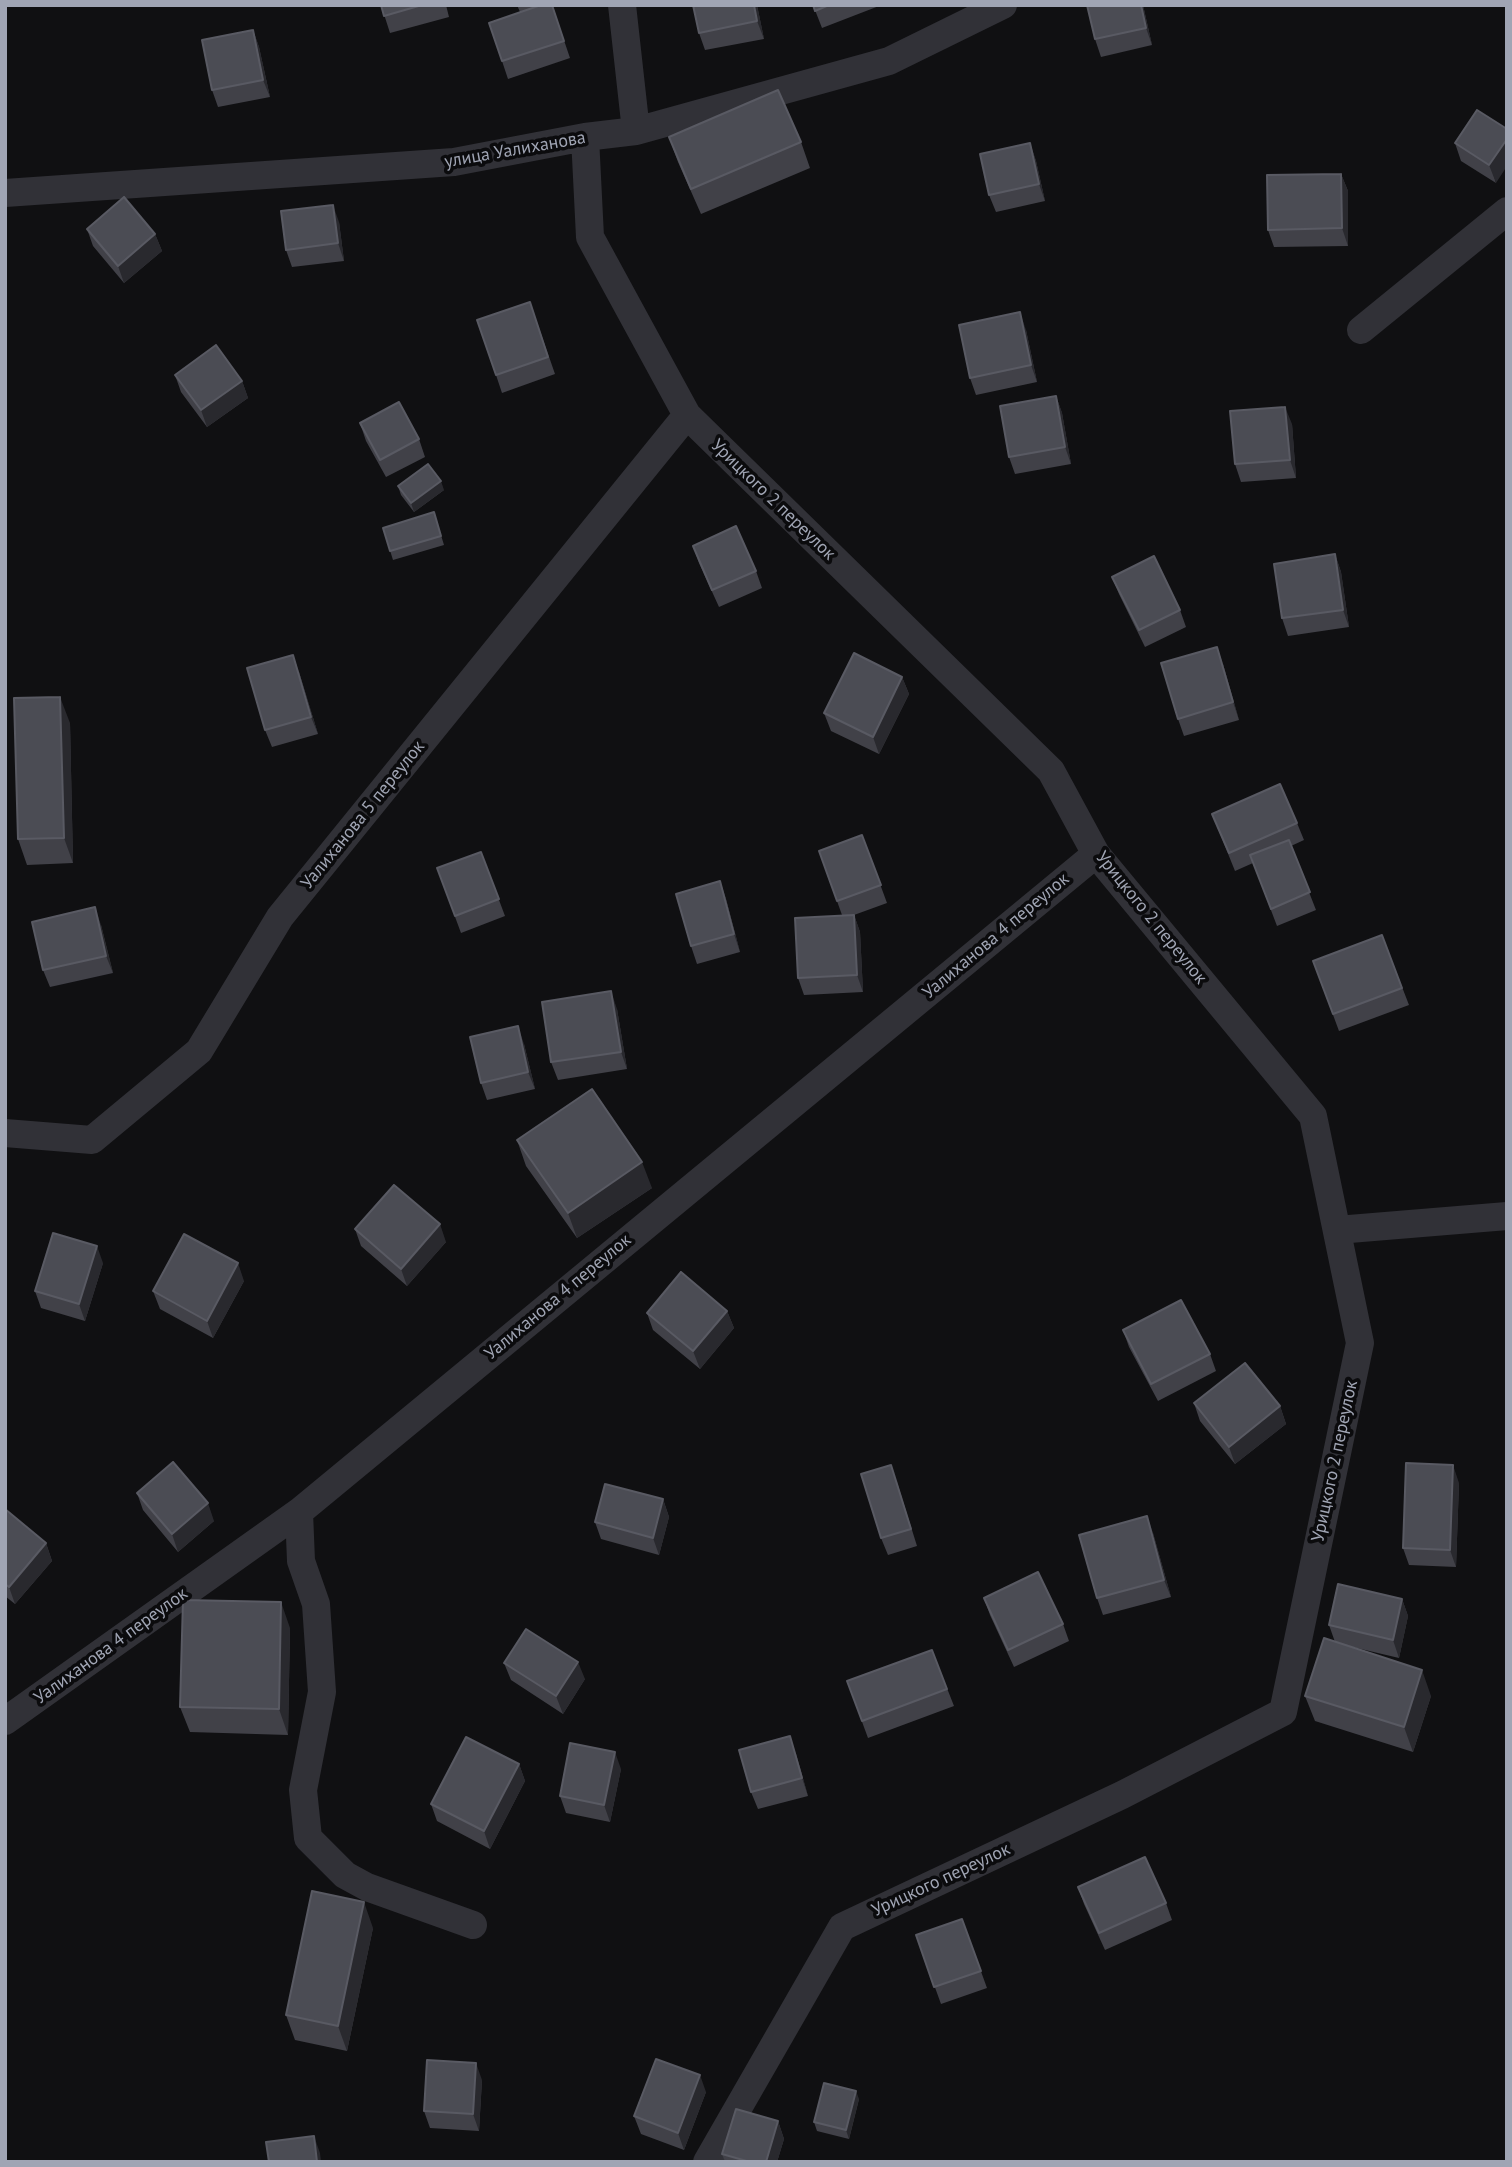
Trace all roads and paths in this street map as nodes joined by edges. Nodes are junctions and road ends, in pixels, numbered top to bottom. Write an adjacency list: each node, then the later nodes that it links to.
1 (622, 5): 3 (street)
2 (1003, 5): 3 (street, улица Уалиханова)
3 (636, 131): 4 (street, улица Уалиханова)
4 (585, 137): 5 (street, улица Уалиханова); 8 (street, Урицкого 2 переулок)
5 (5, 193)
6 (1507, 211): 7 (street)
7 (1361, 330)
8 (687, 415): 9 (street, Урицкого 2 переулок); 10 (street, Уалиханова 5 переулок)
9 (1096, 854): 12 (street, Урицкого 2 переулок); 13 (street, Уалиханова 4 переулок)
10 (5, 1133)
11 (1507, 1216): 12 (street)
12 (1337, 1230): 14 (street, Урицкого 2 переулок)
13 (299, 1512): 15 (street, Уалиханова 4 переулок); 16 (street)
14 (1283, 1712): 17 (street, Урицкого переулок)
15 (5, 1721)
16 (472, 1925)
17 (707, 2162)

